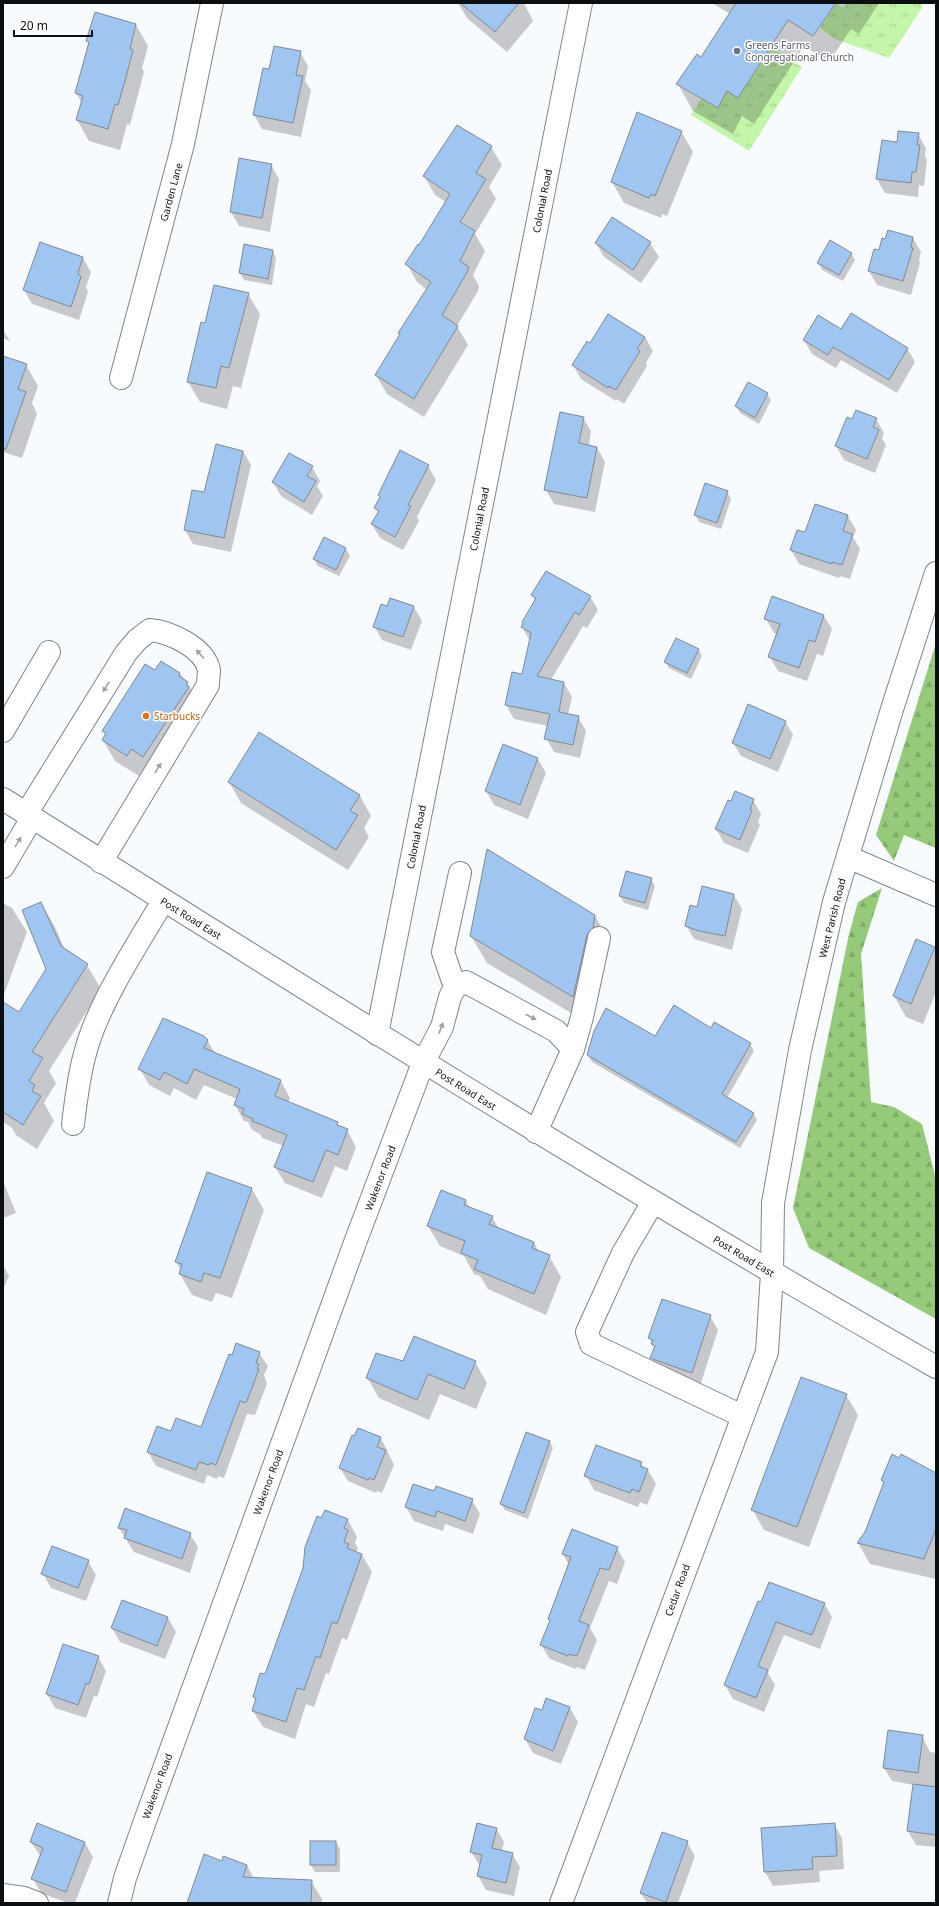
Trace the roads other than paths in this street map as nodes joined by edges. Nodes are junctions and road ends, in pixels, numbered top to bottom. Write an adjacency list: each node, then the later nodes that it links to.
1 (212, 3): 3 (street, Garden Lane)
2 (581, 3): 17 (street, Colonial Road)
3 (121, 378)
4 (936, 573): 9 (street, West Parish Road)
5 (49, 652): 6 (street)
6 (3, 731)
7 (3, 799): 8 (street, Post Road East)
8 (29, 816): 10 (street, Post Road East); 10 (street, one-way to 8); 11 (street, one-way to 8)
9 (848, 857): 13 (street); 23 (street, West Parish Road)
10 (102, 862): 14 (street, Post Road East)
11 (3, 867)
12 (460, 873): 16 (street)
13 (936, 895)
14 (164, 901): 17 (street, Post Road East); 20 (street)
15 (599, 938): 18 (street)
16 (455, 987): 18 (street, one-way to 18); 19 (street, Wakenor Road, one-way to 16)
17 (377, 1034): 19 (street, Post Road East)
18 (573, 1049): 21 (street)
19 (423, 1063): 21 (street, Post Road East); 28 (street, Wakenor Road)
20 (73, 1124)
21 (536, 1132): 22 (street, Post Road East)
22 (653, 1202): 23 (street, Post Road East); 25 (street)
23 (772, 1273): 24 (street, Post Road East); 25 (street, Cedar Road)
24 (936, 1368)
25 (742, 1416): 29 (street, Cedar Road)
26 (3, 1895): 27 (street)
27 (37, 1903)
28 (120, 1903)
29 (561, 1903)

